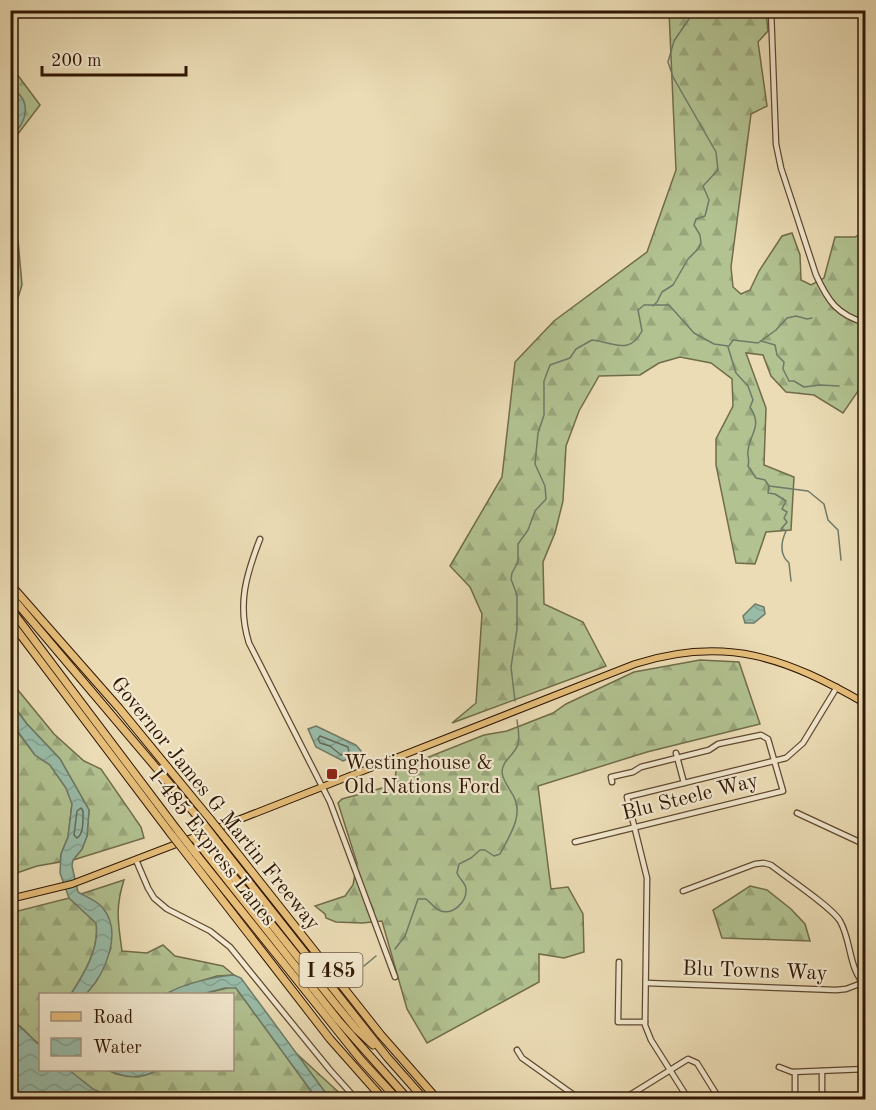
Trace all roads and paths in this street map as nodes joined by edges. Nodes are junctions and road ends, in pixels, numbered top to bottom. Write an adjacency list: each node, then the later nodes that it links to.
1 (771, 10): 2 (street)
2 (866, 323)
3 (260, 539): 16 (street)
4 (10, 584): 8 (highway, Governor James G Martin Freeway / I 485)
5 (10, 595): 11 (highway, I-485 Express Lanes / I 485)
6 (10, 608): 19 (highway, I-485 Express Lanes / I 485)
7 (10, 621): 19 (highway, I 485)
8 (84, 668): 11 (highway); 47 (highway, Governor James G Martin Freeway / I 485, bridge)
9 (837, 687): 10 (main road); 13 (street); 16 (main road)
10 (866, 704)
11 (133, 739): 34 (highway, I-485 Express Lanes / I 485, bridge)
12 (677, 755): 13 (street); 14 (street); 15 (street)
13 (774, 762): 15 (street); 18 (street, Blu Steele Way)
14 (612, 782)
15 (684, 783): 18 (street)
16 (322, 787): 20 (main road); 28 (street)
17 (797, 813): 22 (street)
18 (635, 827): 21 (street, Blu Steele Way); 29 (street)
19 (175, 833): 23 (highway, I 485, bridge)
20 (197, 836): 24 (main road); 34 (highway); 45 (highway)
21 (575, 842)
22 (866, 846)
23 (193, 855): 32 (highway, I 485); 35 (highway, I-485 Express Lanes / I 485)
24 (136, 860): 26 (main road); 42 (street)
25 (684, 891): 30 (street)
26 (10, 899)
27 (620, 962): 31 (street)
28 (395, 977)
29 (646, 983): 30 (street, Blu Towns Way); 31 (street)
30 (864, 985)
31 (645, 1022): 37 (street)
32 (330, 1039): 35 (highway); 43 (highway, I 485)
33 (517, 1050): 48 (street)
34 (387, 1057): 46 (highway, I-485 Express Lanes / I 485)
35 (361, 1060): 44 (highway, I-485 Express Lanes / I 485)
36 (779, 1067): 40 (street)
37 (670, 1069): 41 (street); 49 (street); 50 (street)
38 (866, 1070): 39 (street)
39 (822, 1071): 40 (street); 52 (street)
40 (795, 1072): 51 (street)
41 (626, 1098)
42 (357, 1100)
43 (384, 1100)
44 (398, 1100)
45 (410, 1100)
46 (425, 1100)
47 (438, 1100)
48 (581, 1100)
49 (689, 1100)
50 (720, 1100)
51 (795, 1100)
52 (822, 1100)

